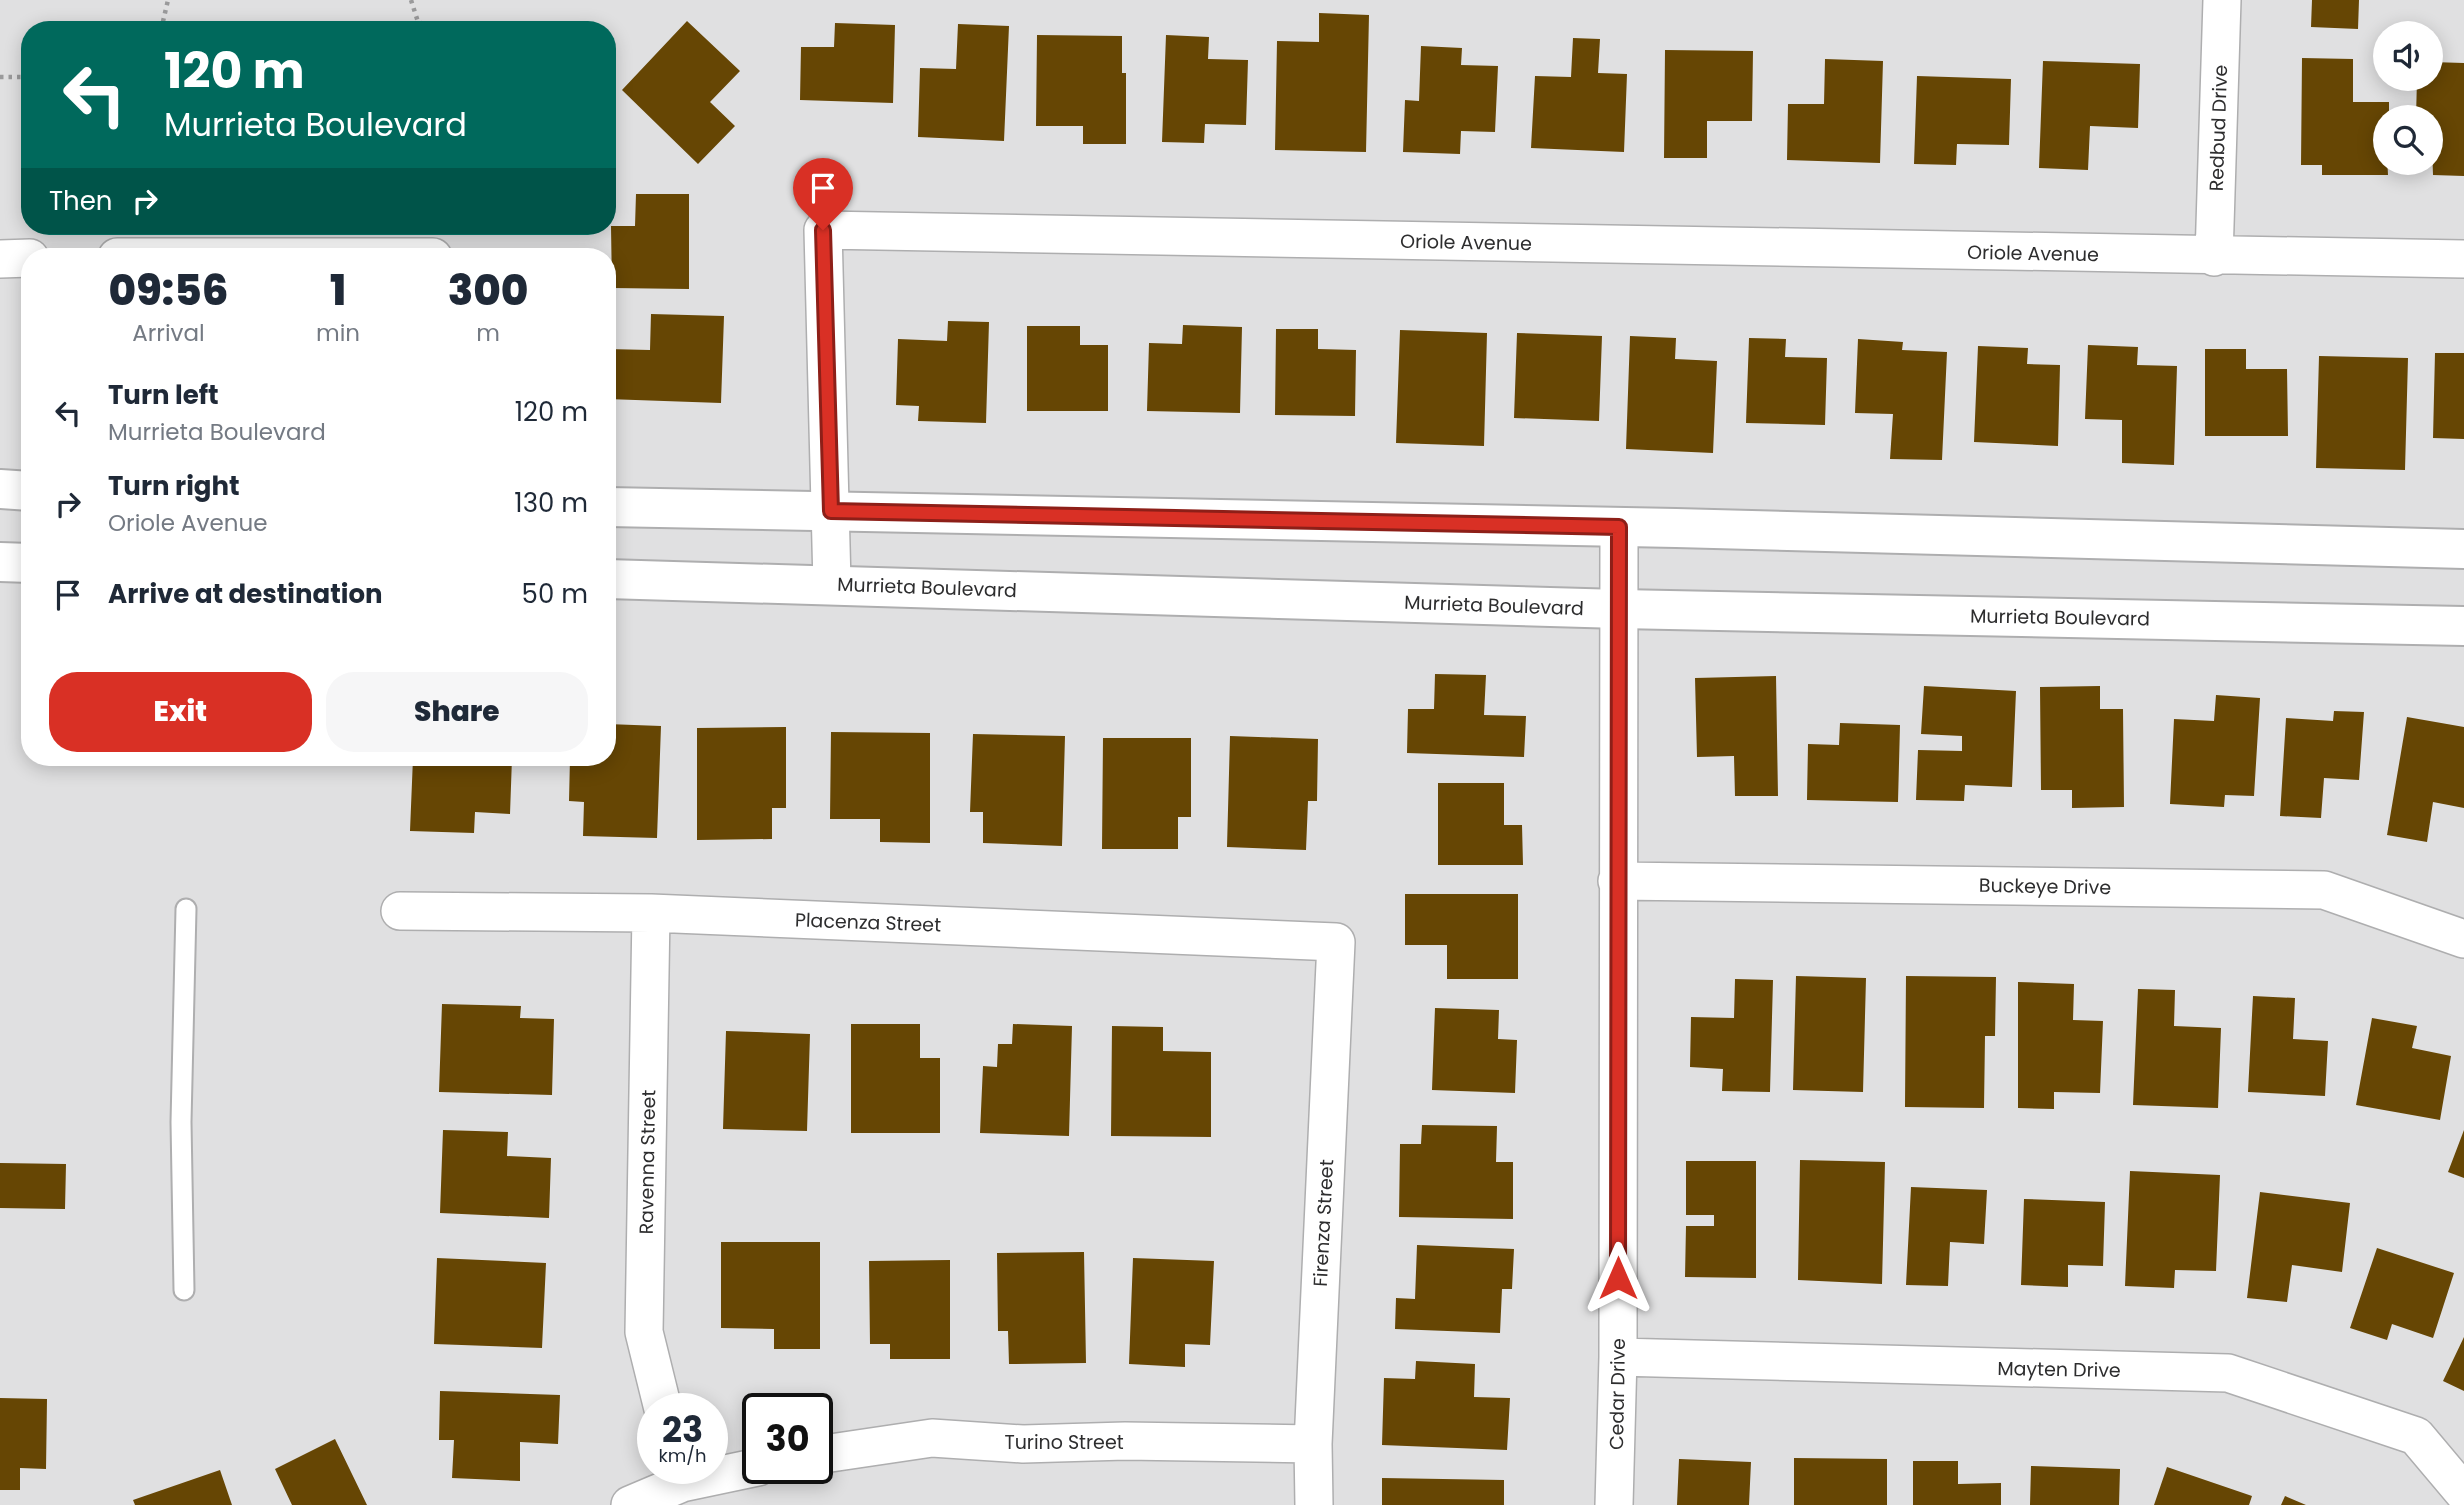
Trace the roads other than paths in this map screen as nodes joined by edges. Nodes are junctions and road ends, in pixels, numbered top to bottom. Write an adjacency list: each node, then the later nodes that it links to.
1 (2222, 0): 2 (street, Redbud Drive)
2 (2214, 257): 5 (street, Oriole Avenue); 9 (street, Oriole Avenue)
3 (21, 258): 4 (street)
4 (0, 259)
5 (2464, 259)
6 (0, 489): 7 (main road)
7 (21, 490)
8 (616, 507): 9 (main road)
9 (831, 511): 10 (main road); 15 (street, Oriole Avenue)
10 (1619, 527): 11 (main road); 16 (street, Cedar Drive)
11 (2464, 550)
12 (0, 562): 13 (main road)
13 (21, 563)
14 (616, 579): 15 (main road, Murrieta Boulevard)
15 (832, 584): 16 (main road, Murrieta Boulevard)
16 (1620, 609): 17 (main road, Murrieta Boulevard); 18 (street, Cedar Drive)
17 (2464, 626)
18 (1617, 881): 22 (street, Buckeye Drive); 25 (street, Cedar Drive)
19 (186, 909): 24 (lane)
20 (400, 911): 21 (street, Placenza Street)
21 (651, 913): 23 (street, Placenza Street); 26 (street, Ravenna Street)
22 (2464, 939)
23 (1336, 942): 27 (street, Firenza Street)
24 (184, 1290)
25 (1618, 1357): 30 (street, Mayten Drive); 33 (street, Cedar Drive)
26 (659, 1393)
27 (1313, 1444): 28 (street, Turino Street); 32 (street, Firenza Street)
28 (833, 1453)
29 (666, 1484): 31 (street)
30 (2464, 1493)
31 (630, 1505)
32 (1314, 1505)
33 (1614, 1505)

